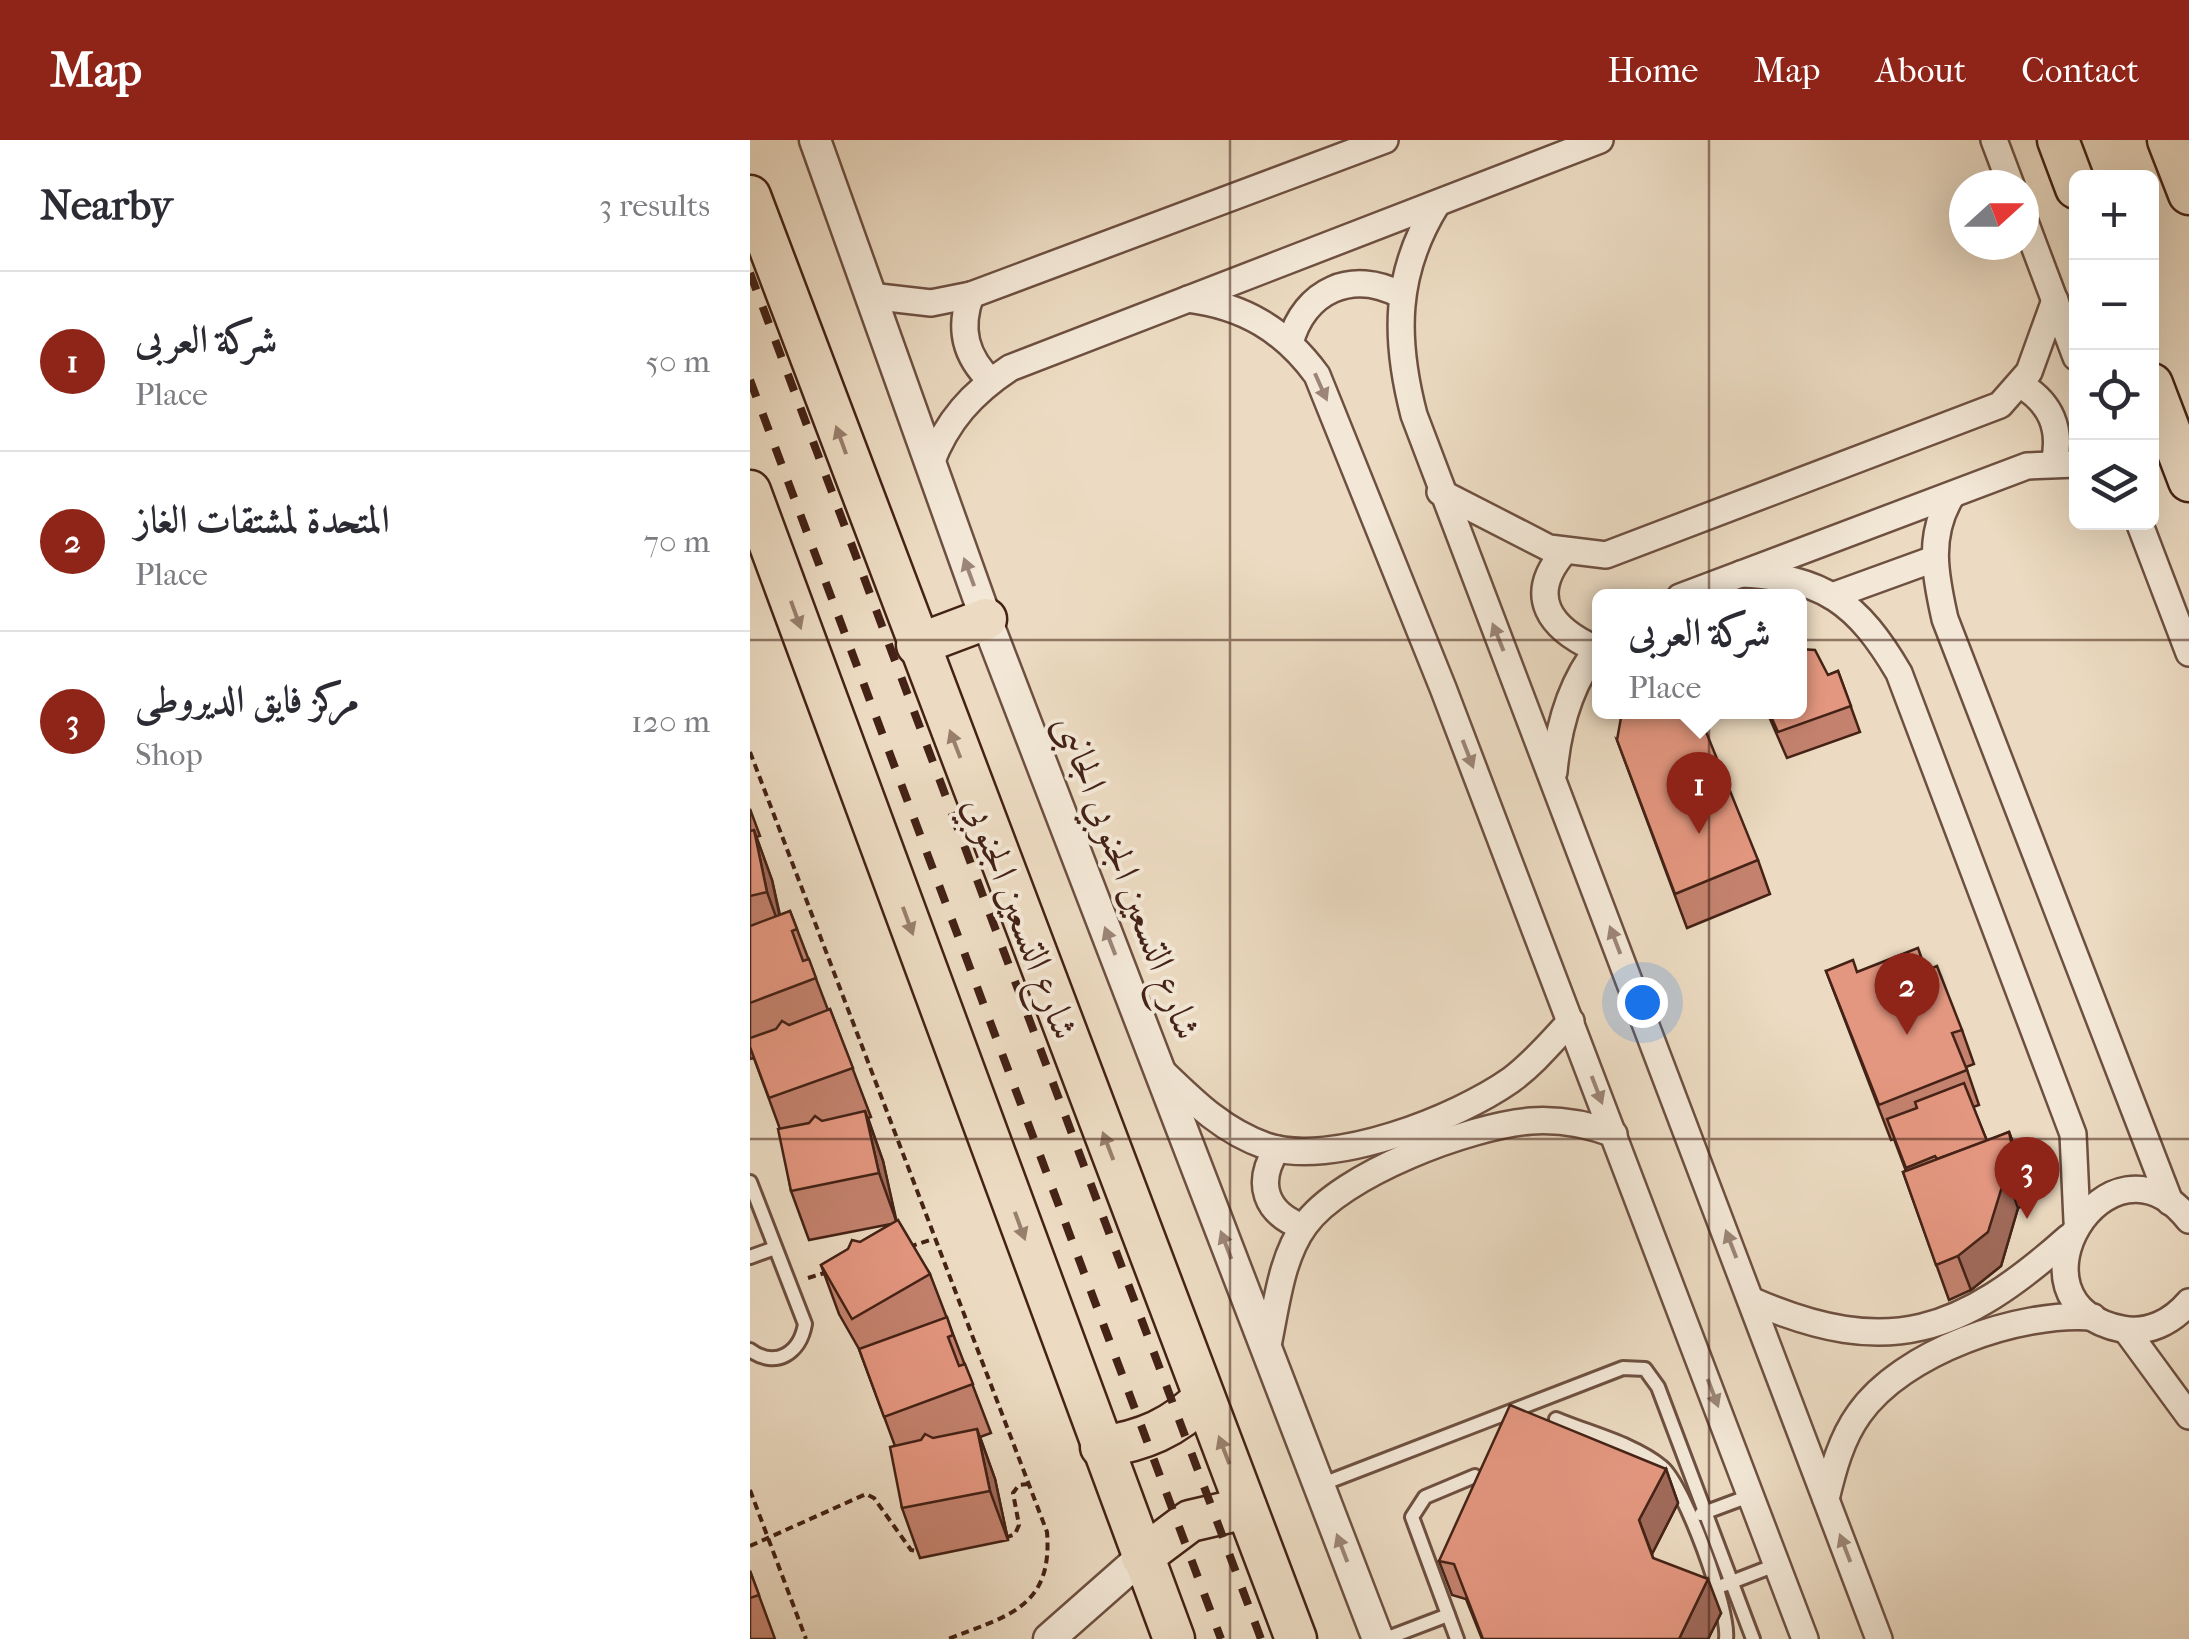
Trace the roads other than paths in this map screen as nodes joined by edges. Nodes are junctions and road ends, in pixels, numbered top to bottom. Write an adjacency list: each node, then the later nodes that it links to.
1 (814, 140): 14 (street, شارع التسعين الجنوبي الجانبى)
2 (1386, 140): 15 (street)
3 (1600, 140): 11 (street)
4 (1994, 140): 7 (street)
5 (2058, 140): 8 (main road)
6 (2168, 140): 9 (main road)
7 (2005, 170)
8 (2069, 170)
9 (2189, 194)
10 (750, 196): 36 (main road, شارع التسعين الجنوبي, one-way to 10)
11 (1437, 204): 13 (street); 16 (street)
12 (2039, 258): 17 (street)
13 (1401, 295): 18 (street); 27 (street)
14 (870, 296): 15 (street); 23 (street, شارع التسعين الجنوبي الجانبى)
15 (970, 296): 20 (street)
16 (1188, 300): 18 (street); 20 (street)
17 (2055, 300): 19 (street); 21 (street)
18 (1290, 343): 41 (street, one-way to 41)
19 (2073, 350)
20 (991, 381): 23 (street)
21 (2021, 385): 24 (street); 30 (street)
22 (2159, 402): 25 (main road)
23 (930, 464): 35 (street, شارع التسعين الجنوبي الجانبى, one-way to 23)
24 (2065, 464): 28 (street)
25 (2189, 481)
26 (750, 491): 61 (main road, one-way to 61)
27 (1440, 492): 30 (street); 40 (street, one-way to 27)
28 (1952, 496): 31 (street); 32 (street)
29 (2142, 530): 38 (street)
30 (1564, 552): 37 (street)
31 (1934, 559): 34 (street); 46 (street)
32 (1741, 574): 33 (street); 34 (street)
33 (1699, 589)
34 (1832, 596): 49 (street)
35 (986, 619): 36 (main road); 42 (street, شارع التسعين الجنوبي الجانبى, one-way to 35)
36 (917, 644): 58 (main road, شارع التسعين الجنوبي, one-way to 36)
37 (1592, 646)
38 (2189, 653)
39 (1592, 658): 40 (street)
40 (1553, 777): 52 (street, one-way to 40)
41 (1571, 1021): 43 (street, one-way to 43); 44 (street)
42 (1158, 1067): 44 (street); 57 (street, شارع التسعين الجنوبي الجانبى, one-way to 42)
43 (1614, 1134): 48 (street); 64 (street, one-way to 64)
44 (1277, 1149): 48 (street)
45 (750, 1182): 50 (lane)
46 (2170, 1202): 47 (street); 49 (street)
47 (2189, 1220)
48 (1303, 1227): 57 (street)
49 (2073, 1229): 52 (street); 54 (street)
50 (776, 1248): 51 (lane); 56 (lane)
51 (750, 1258)
52 (1752, 1301): 65 (street)
53 (2189, 1302): 55 (street)
54 (2093, 1317): 55 (street); 65 (street)
55 (2126, 1330): 59 (street)
56 (750, 1350)
57 (1267, 1350): 63 (street, شارع التسعين الجنوبي الجانبى)
58 (1204, 1397): 61 (main road); 66 (main road, شارع التسعين الجنوبي, one-way to 58)
59 (2189, 1416)
60 (1556, 1419): 68 (lane)
61 (1101, 1447): 69 (main road)
62 (1475, 1476): 73 (lane)
63 (1318, 1486): 67 (lane); 77 (street, شارع التسعين الجنوبي الجانبى, one-way to 63)
64 (1752, 1495): 67 (lane); 70 (street)
65 (1826, 1500): 83 (street, one-way to 65)
66 (1246, 1508): 69 (main road); 76 (main road, شارع التسعين الجنوبي)
67 (1706, 1512): 68 (lane); 71 (lane)
68 (1689, 1519): 72 (lane)
69 (1142, 1558): 74 (street); 75 (main road)
70 (1778, 1564): 71 (lane); 82 (street)
71 (1732, 1582): 72 (lane); 81 (lane)
72 (1716, 1589): 80 (lane)
73 (1448, 1614): 78 (lane); 79 (lane)
74 (1049, 1639)
75 (1174, 1639)
76 (1296, 1639)
77 (1378, 1639)
78 (1385, 1639)
79 (1457, 1639)
80 (1726, 1639)
81 (1753, 1639)
82 (1805, 1639)
83 (1879, 1639)

